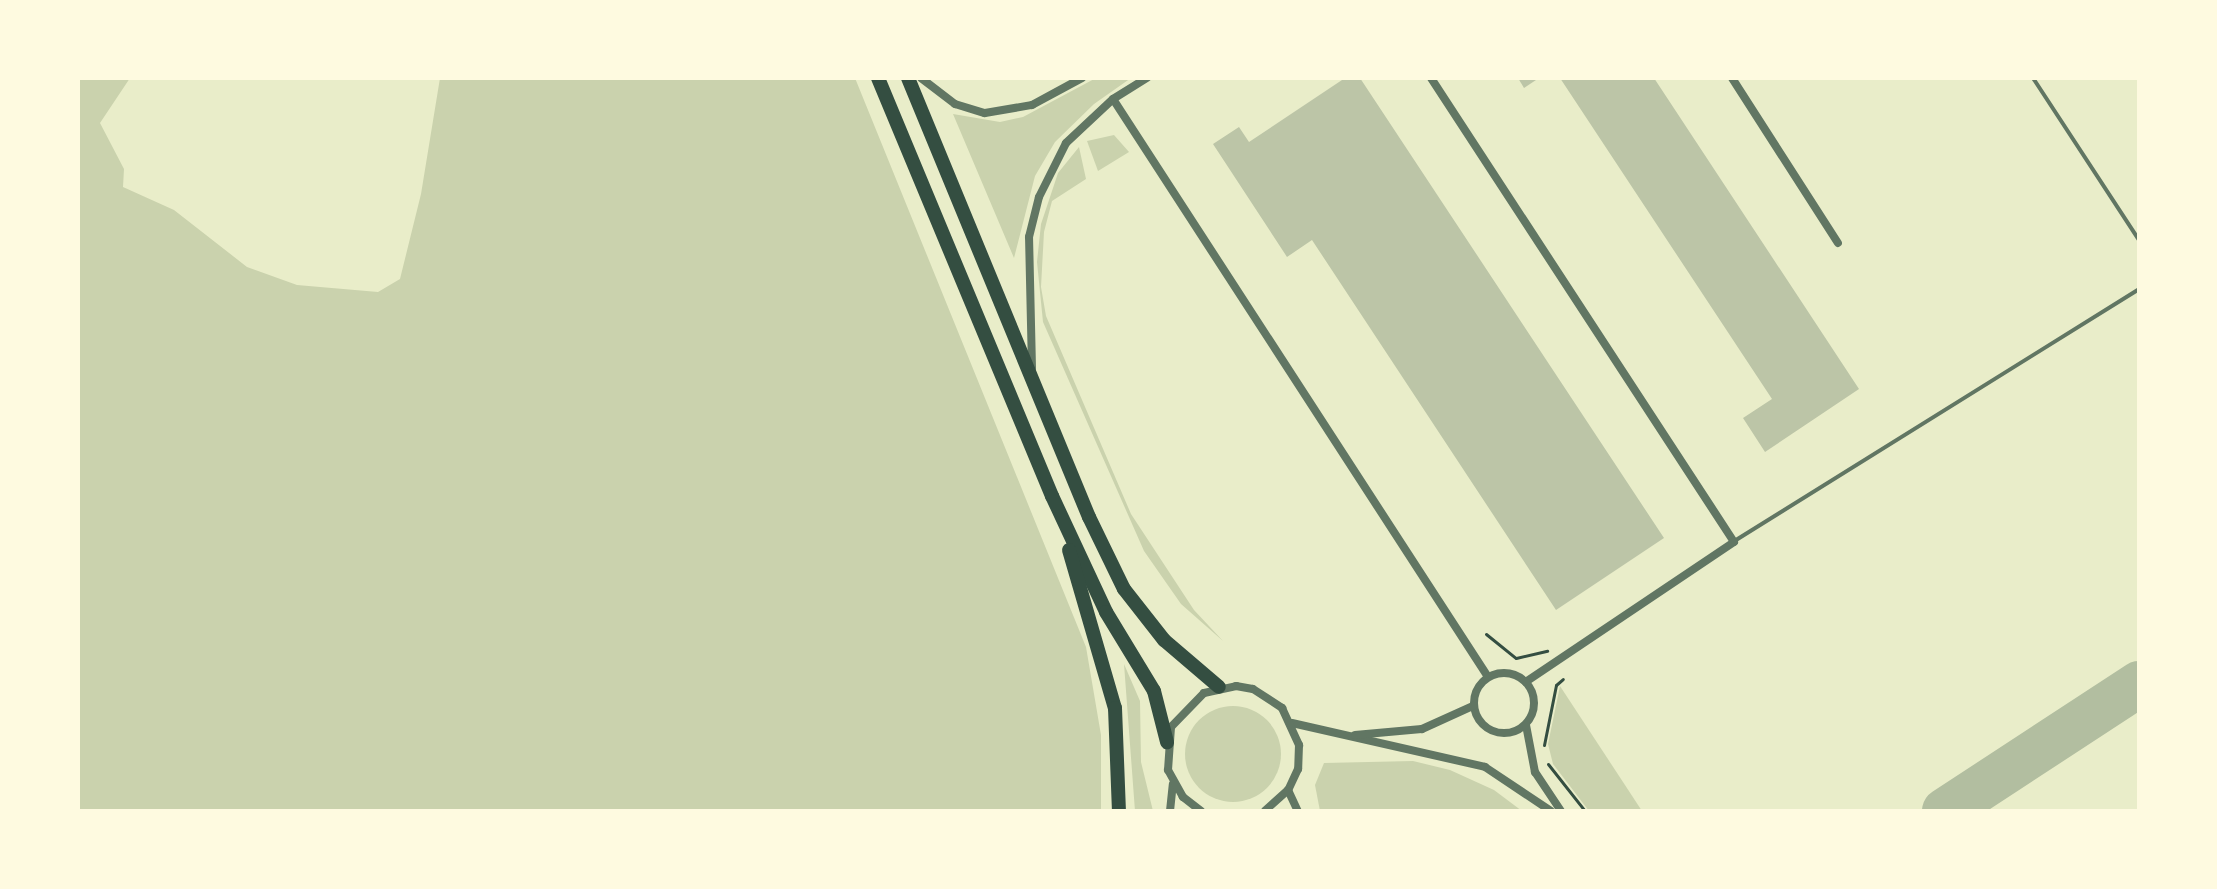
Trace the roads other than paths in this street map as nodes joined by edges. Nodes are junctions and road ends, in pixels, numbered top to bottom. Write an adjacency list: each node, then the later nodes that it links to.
1 (878, 78): 14 (highway)
2 (908, 78): 13 (highway)
3 (921, 78): 4 (street)
4 (1082, 78)
5 (1147, 78): 9 (street)
6 (1431, 78): 15 (street)
7 (1732, 78): 11 (street)
8 (2033, 78): 10 (lane)
9 (1113, 99): 13 (street); 16 (street)
10 (2139, 240)
11 (1838, 243)
12 (2139, 289): 15 (lane)
13 (1033, 376): 18 (highway)
14 (1052, 496): 23 (highway); 26 (highway)
15 (1734, 542): 17 (street)
16 (1488, 677): 17 (street); 19 (street)
17 (1526, 682): 21 (street)
18 (1219, 687): 20 (street); 23 (street)
19 (1473, 706): 21 (street); 22 (street)
20 (1292, 723): 22 (street); 25 (street)
21 (1526, 725): 32 (street)
22 (1343, 736): 31 (street)
23 (1167, 742): 24 (street)
24 (1173, 783): 27 (street); 28 (street)
25 (1288, 790): 29 (street); 30 (street)
26 (1119, 811)
27 (1170, 811)
28 (1201, 811)
29 (1265, 811)
30 (1298, 811)
31 (1551, 811)
32 (1561, 811)

